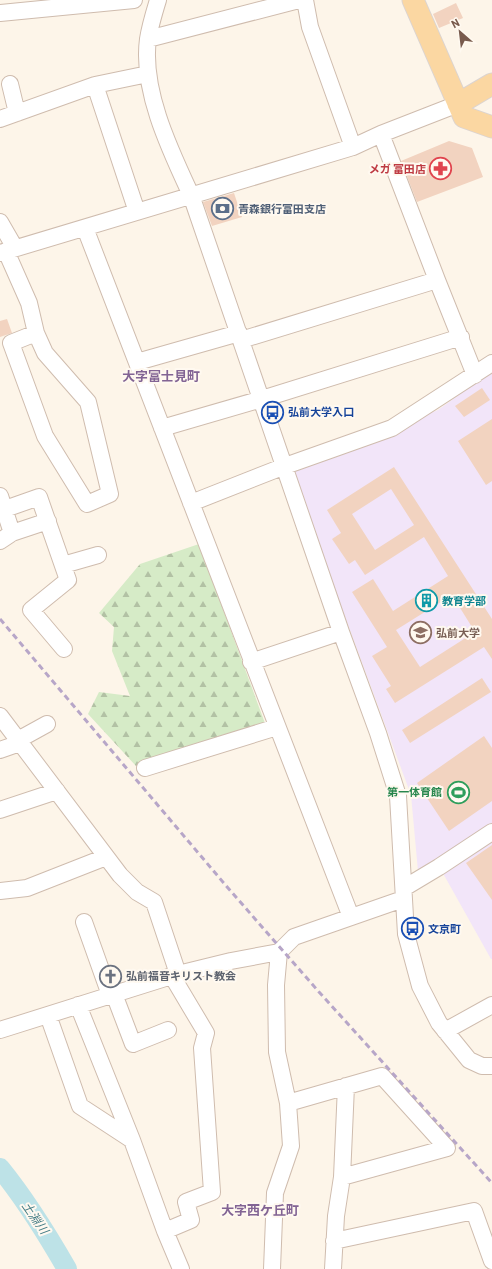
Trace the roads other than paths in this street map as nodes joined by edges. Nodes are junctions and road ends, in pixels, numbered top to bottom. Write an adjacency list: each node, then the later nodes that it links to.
1 (134, 0): 6 (street)
2 (158, 0): 7 (street)
3 (299, 0): 7 (street)
4 (305, 0): 18 (street)
5 (413, 0): 13 (main road)
6 (0, 13)
7 (148, 39): 8 (street)
8 (148, 74): 11 (street); 19 (street)
9 (10, 84): 14 (street)
10 (492, 84): 13 (main road)
11 (95, 85): 14 (street); 20 (street)
12 (492, 96): 13 (main road)
13 (458, 104): 16 (main road); 17 (street)
14 (17, 113): 15 (street)
15 (0, 119)
16 (492, 127)
17 (381, 134): 18 (street); 24 (street)
18 (353, 147): 19 (street)
19 (191, 195): 20 (street); 26 (street)
20 (137, 212): 22 (street)
21 (0, 222): 23 (street)
22 (85, 228): 23 (street); 28 (street)
23 (7, 251): 25 (street)
24 (437, 280): 26 (street); 27 (street)
25 (36, 333): 25 (street)
26 (240, 336): 28 (street); 31 (street)
27 (461, 337): 30 (street); 31 (street)
28 (137, 362): 32 (street)
29 (492, 364): 30 (street)
30 (475, 375): 33 (street)
31 (262, 399): 32 (street); 33 (street)
32 (162, 428): 35 (street)
33 (285, 466): 35 (street); 40 (street)
34 (2, 503): 36 (street); 37 (street)
35 (191, 503): 42 (street)
36 (48, 521): 37 (street); 39 (street)
37 (6, 537)
38 (98, 555): 39 (street)
39 (63, 565): 41 (street)
40 (341, 632): 42 (street); 54 (street)
41 (64, 649)
42 (251, 662): 45 (street)
43 (0, 716): 46 (street)
44 (47, 724): 46 (street)
45 (277, 727): 48 (street); 55 (street)
46 (19, 742): 47 (street); 49 (street)
47 (0, 750)
48 (145, 768)
49 (57, 791): 50 (street); 52 (street)
50 (0, 810)
51 (492, 832): 54 (street)
52 (106, 857): 53 (street); 58 (street)
53 (0, 891)
54 (404, 894): 55 (street); 65 (street)
55 (351, 918): 57 (street)
56 (84, 922): 59 (street)
57 (279, 952): 58 (street); 68 (street)
58 (175, 975): 59 (street); 71 (street)
59 (112, 994): 60 (street); 64 (street)
60 (78, 1005): 62 (street); 69 (street)
61 (492, 1005): 65 (street)
62 (48, 1015): 63 (street); 69 (street)
63 (0, 1030)
64 (168, 1030)
65 (445, 1031): 66 (street)
66 (492, 1066)
67 (346, 1086): 68 (street); 70 (street); 70 (street)
68 (288, 1104): 75 (street)
69 (132, 1140): 71 (street)
70 (342, 1177): 72 (street)
71 (165, 1231): 74 (street)
72 (334, 1241): 73 (street); 76 (street)
73 (492, 1261)
74 (181, 1269)
75 (272, 1269)
76 (333, 1269)

